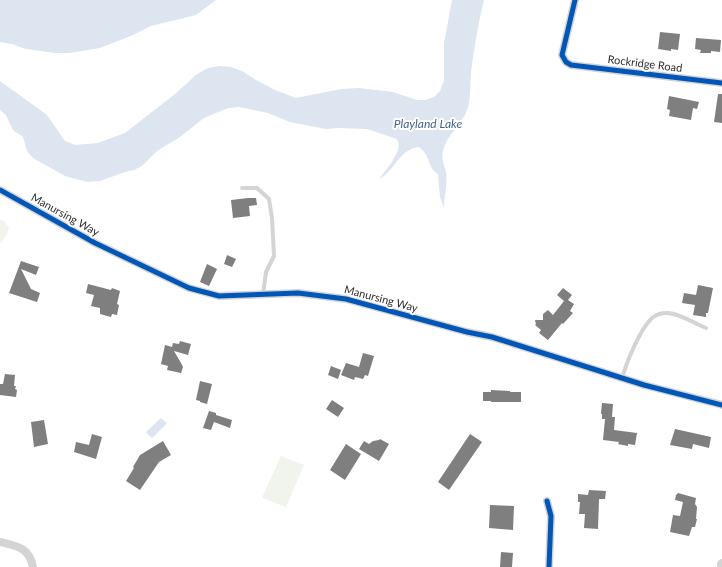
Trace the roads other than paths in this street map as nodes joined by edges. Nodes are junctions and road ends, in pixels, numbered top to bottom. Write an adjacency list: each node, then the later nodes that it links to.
1 (575, 0): 2 (street, Rockridge Road)
2 (722, 83)
3 (242, 188): 5 (lane)
4 (0, 190): 5 (street, Manursing Way)
5 (262, 294): 7 (street, Manursing Way)
6 (706, 328): 7 (lane)
7 (622, 379): 8 (street, Manursing Way)
8 (722, 405)
9 (547, 501): 12 (street)
10 (0, 542): 11 (street)
11 (33, 567)
12 (549, 567)

